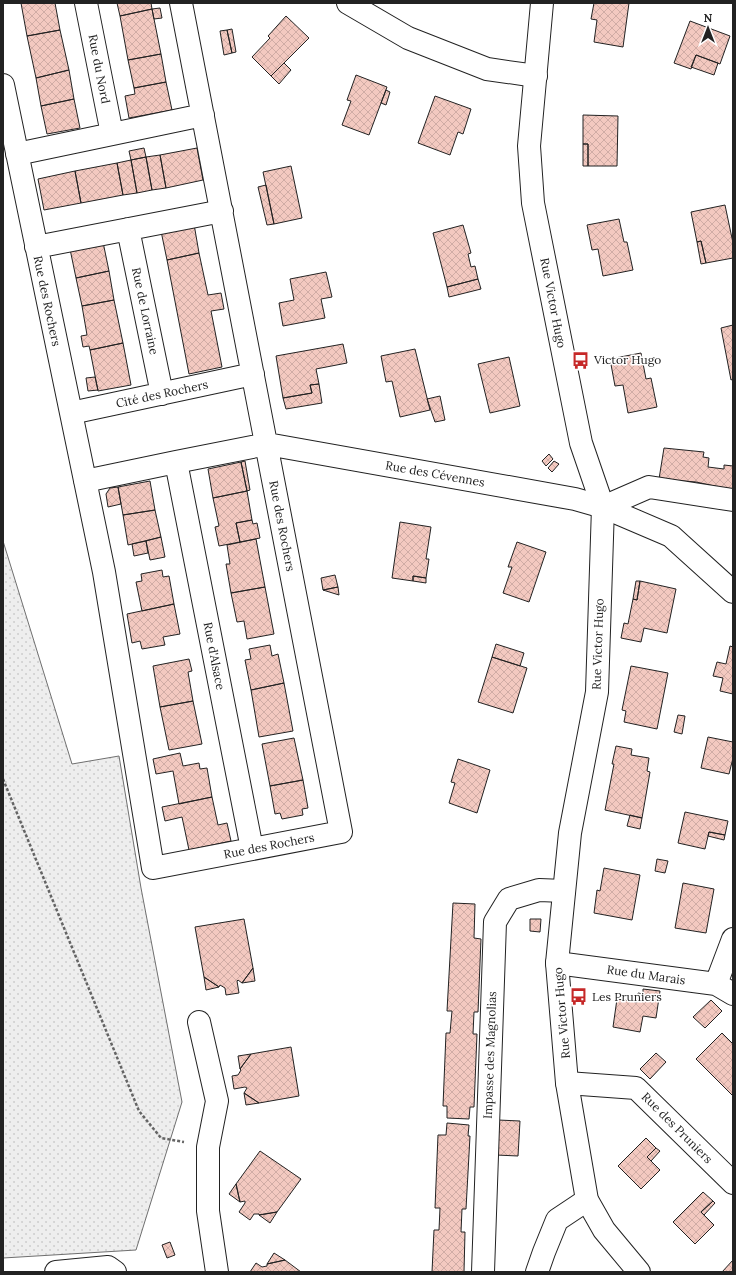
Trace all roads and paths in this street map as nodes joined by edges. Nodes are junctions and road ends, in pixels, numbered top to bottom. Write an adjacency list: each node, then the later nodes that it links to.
1 (86, 3): 8 (street, Rue du Nord)
2 (181, 3): 7 (street, Rue des Rochers)
3 (348, 3): 5 (street)
4 (542, 3): 5 (street, Rue Victor Hugo)
5 (536, 76): 20 (street, Rue Victor Hugo)
6 (3, 85): 9 (street, Rue des Rochers)
7 (203, 115): 8 (street); 10 (street, Rue des Rochers)
8 (112, 134): 9 (street)
9 (17, 154): 12 (street, Rue des Rochers)
10 (222, 211): 11 (street); 13 (street, Rue des Rochers)
11 (128, 229): 12 (street); 14 (street, Rue de Lorraine)
12 (36, 247): 15 (street, Rue des Rochers)
13 (253, 374): 14 (street, Cité des Rochers); 16 (street, Rue des Rochers)
14 (162, 394): 15 (street, Cité des Rochers)
15 (71, 413): 18 (street, Rue des Rochers)
16 (267, 444): 17 (street); 20 (street, Rue des Cévennes); 23 (street, Rue des Rochers)
17 (176, 462): 18 (street); 23 (street, Rue d'Alsace)
18 (86, 481): 23 (street, Rue des Rochers)
19 (733, 500): 20 (street)
20 (603, 507): 21 (street, Rue des Cévennes); 24 (street, Rue Victor Hugo)
21 (733, 592)
22 (3, 779): 30 (path)
23 (252, 849)
24 (564, 891): 26 (street, Rue Victor Hugo); 36 (street, Impasse des Magnolias)
25 (733, 939): 27 (street)
26 (557, 963): 27 (street, Rue du Marais); 29 (street, Rue Victor Hugo)
27 (725, 989)
28 (198, 1022): 30 (street)
29 (567, 1083): 31 (street, Rue des Pruniers); 32 (street, Rue Victor Hugo)
30 (208, 1147): 35 (street)
31 (733, 1183)
32 (587, 1200): 37 (street); 38 (street, Rue Victor Hugo)
33 (56, 1272): 34 (street)
34 (115, 1272)
35 (217, 1272)
36 (483, 1272)
37 (537, 1272)
38 (639, 1272)

